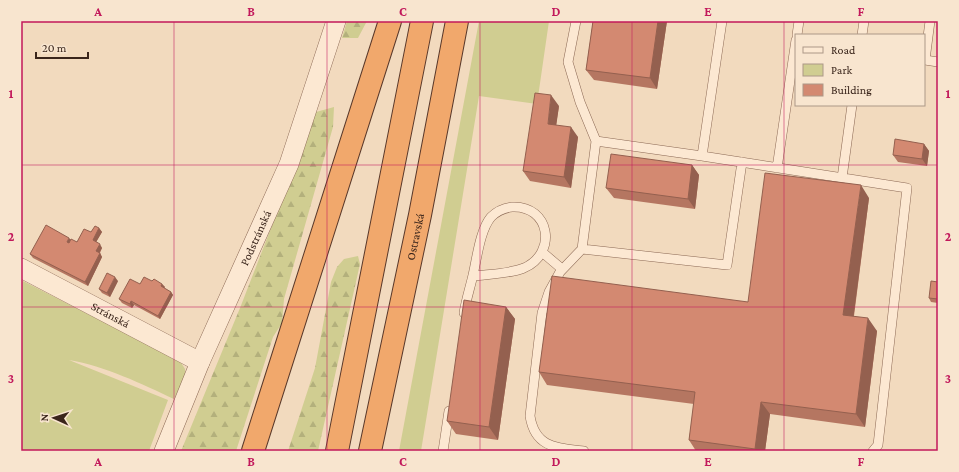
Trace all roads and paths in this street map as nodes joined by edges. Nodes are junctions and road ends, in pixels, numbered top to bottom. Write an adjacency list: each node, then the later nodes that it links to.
1 (336, 21): 26 (street, Podstránská)
2 (390, 21): 29 (highway)
3 (422, 21): 30 (highway)
4 (457, 21): 31 (highway, Ostravská)
5 (576, 21): 15 (lane)
6 (722, 21): 16 (lane)
7 (799, 21): 10 (lane)
8 (864, 21): 11 (lane)
9 (930, 21): 13 (lane)
10 (797, 34)
11 (862, 34)
12 (795, 47): 18 (lane)
13 (938, 62)
14 (852, 106): 19 (lane)
15 (596, 142): 16 (lane); 20 (lane)
16 (702, 156): 17 (lane)
17 (742, 162): 18 (lane); 20 (lane)
18 (777, 168): 19 (lane)
19 (842, 178): 34 (lane)
20 (582, 249): 23 (lane)
21 (542, 252): 23 (lane); 24 (lane); 24 (lane)
22 (21, 268): 26 (street, Stránská)
23 (562, 269): 33 (lane)
24 (473, 276): 25 (lane)
25 (462, 325)
26 (200, 362): 28 (street, Podstránská)
27 (450, 403): 32 (lane)
28 (164, 451)
29 (253, 451)
30 (337, 451)
31 (370, 451)
32 (443, 451)
33 (584, 451)
34 (872, 451)

